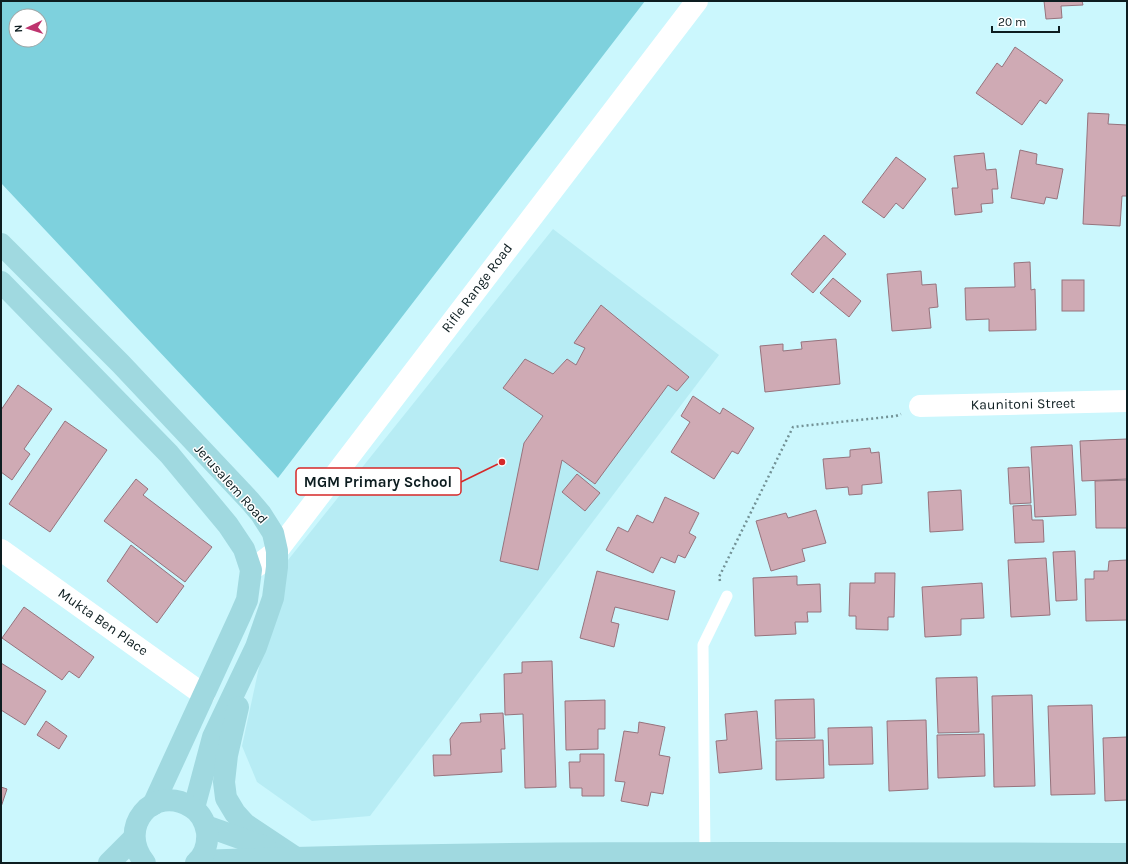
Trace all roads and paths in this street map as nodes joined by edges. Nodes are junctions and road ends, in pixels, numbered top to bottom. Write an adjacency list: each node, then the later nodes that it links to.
1 (697, 1): 7 (street, Rifle Range Road)
2 (1, 244): 7 (main road, Jerusalem Road)
3 (1, 282): 8 (main road, Jerusalem Road)
4 (1127, 402): 5 (street, Kaunitoni Street)
5 (920, 406): 9 (path)
6 (1, 550): 11 (street, Mukta Ben Place)
7 (277, 551): 8 (street, Rifle Range Road); 10 (main road, Jerusalem Road)
8 (251, 570): 11 (main road, Jerusalem Road)
9 (727, 596): 18 (lane)
10 (256, 647): 13 (main road, Jerusalem Road); 17 (main road)
11 (204, 695): 12 (main road, Jerusalem Road)
12 (153, 805): 13 (main road); 15 (main road)
13 (194, 808): 14 (main road)
14 (206, 826): 17 (main road); 19 (main road)
15 (134, 838): 20 (main road); 21 (main road)
16 (1127, 854): 18 (main road)
17 (296, 858): 18 (main road); 19 (main road)
18 (705, 858)
19 (197, 862)
20 (109, 863)
21 (145, 863)

